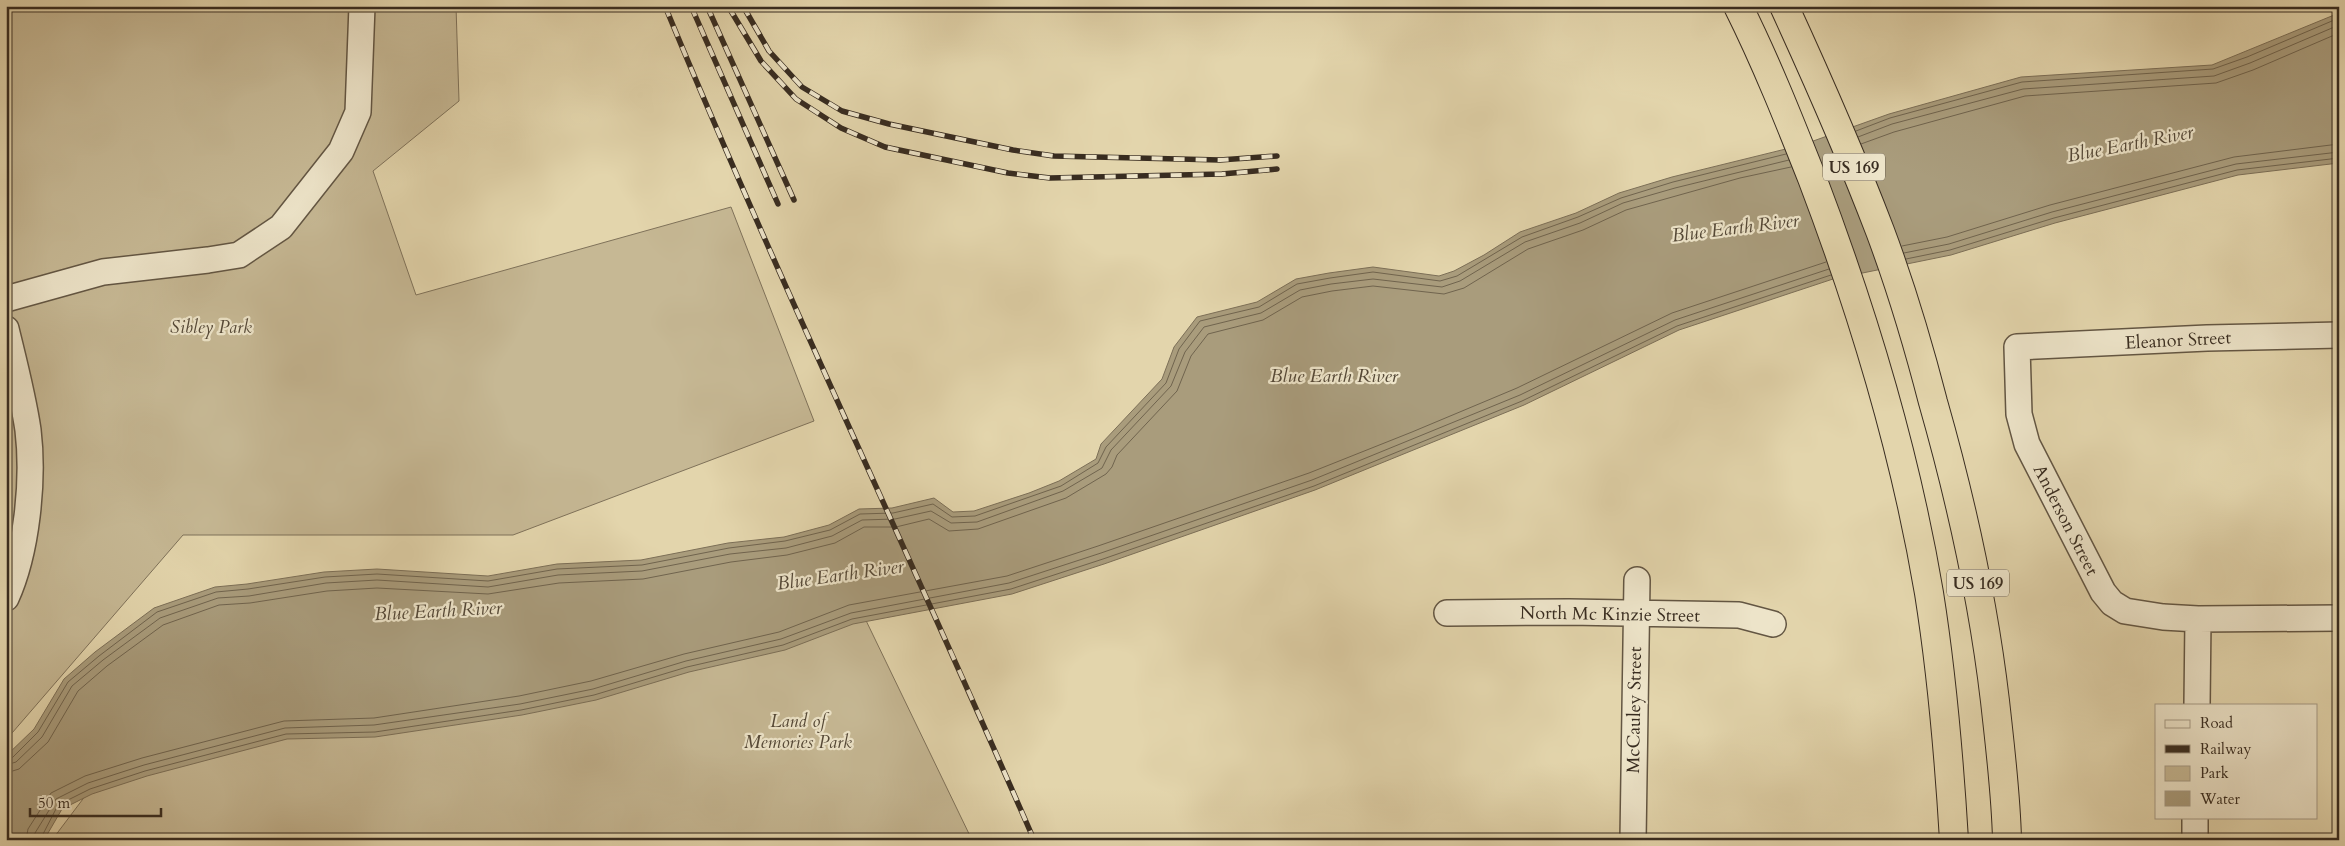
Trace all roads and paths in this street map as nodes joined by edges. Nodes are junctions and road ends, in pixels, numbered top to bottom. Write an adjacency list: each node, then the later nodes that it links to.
1 (362, 6): 4 (street)
2 (1784, 6): 16 (highway, US 169)
3 (1742, 15): 19 (highway, US 169)
4 (6, 299)
5 (6, 329): 9 (street)
6 (2339, 335): 7 (street, Eleanor Street)
7 (2017, 347): 13 (street, Anderson Street)
8 (1637, 580): 11 (street, McCauley Street)
9 (6, 598)
10 (1447, 614): 11 (street, North Mc Kinzie Street)
11 (1635, 614): 14 (street, North Mc Kinzie Street); 18 (street, McCauley Street)
12 (2339, 618): 13 (street, Anderson Street)
13 (2198, 619): 15 (street)
14 (1773, 624)
15 (2197, 704)
16 (2006, 808): 20 (highway, US 169); 21 (highway)
17 (2195, 818): 22 (street)
18 (1633, 840)
19 (1954, 840)
20 (2007, 840)
21 (2011, 840)
22 (2195, 840)

